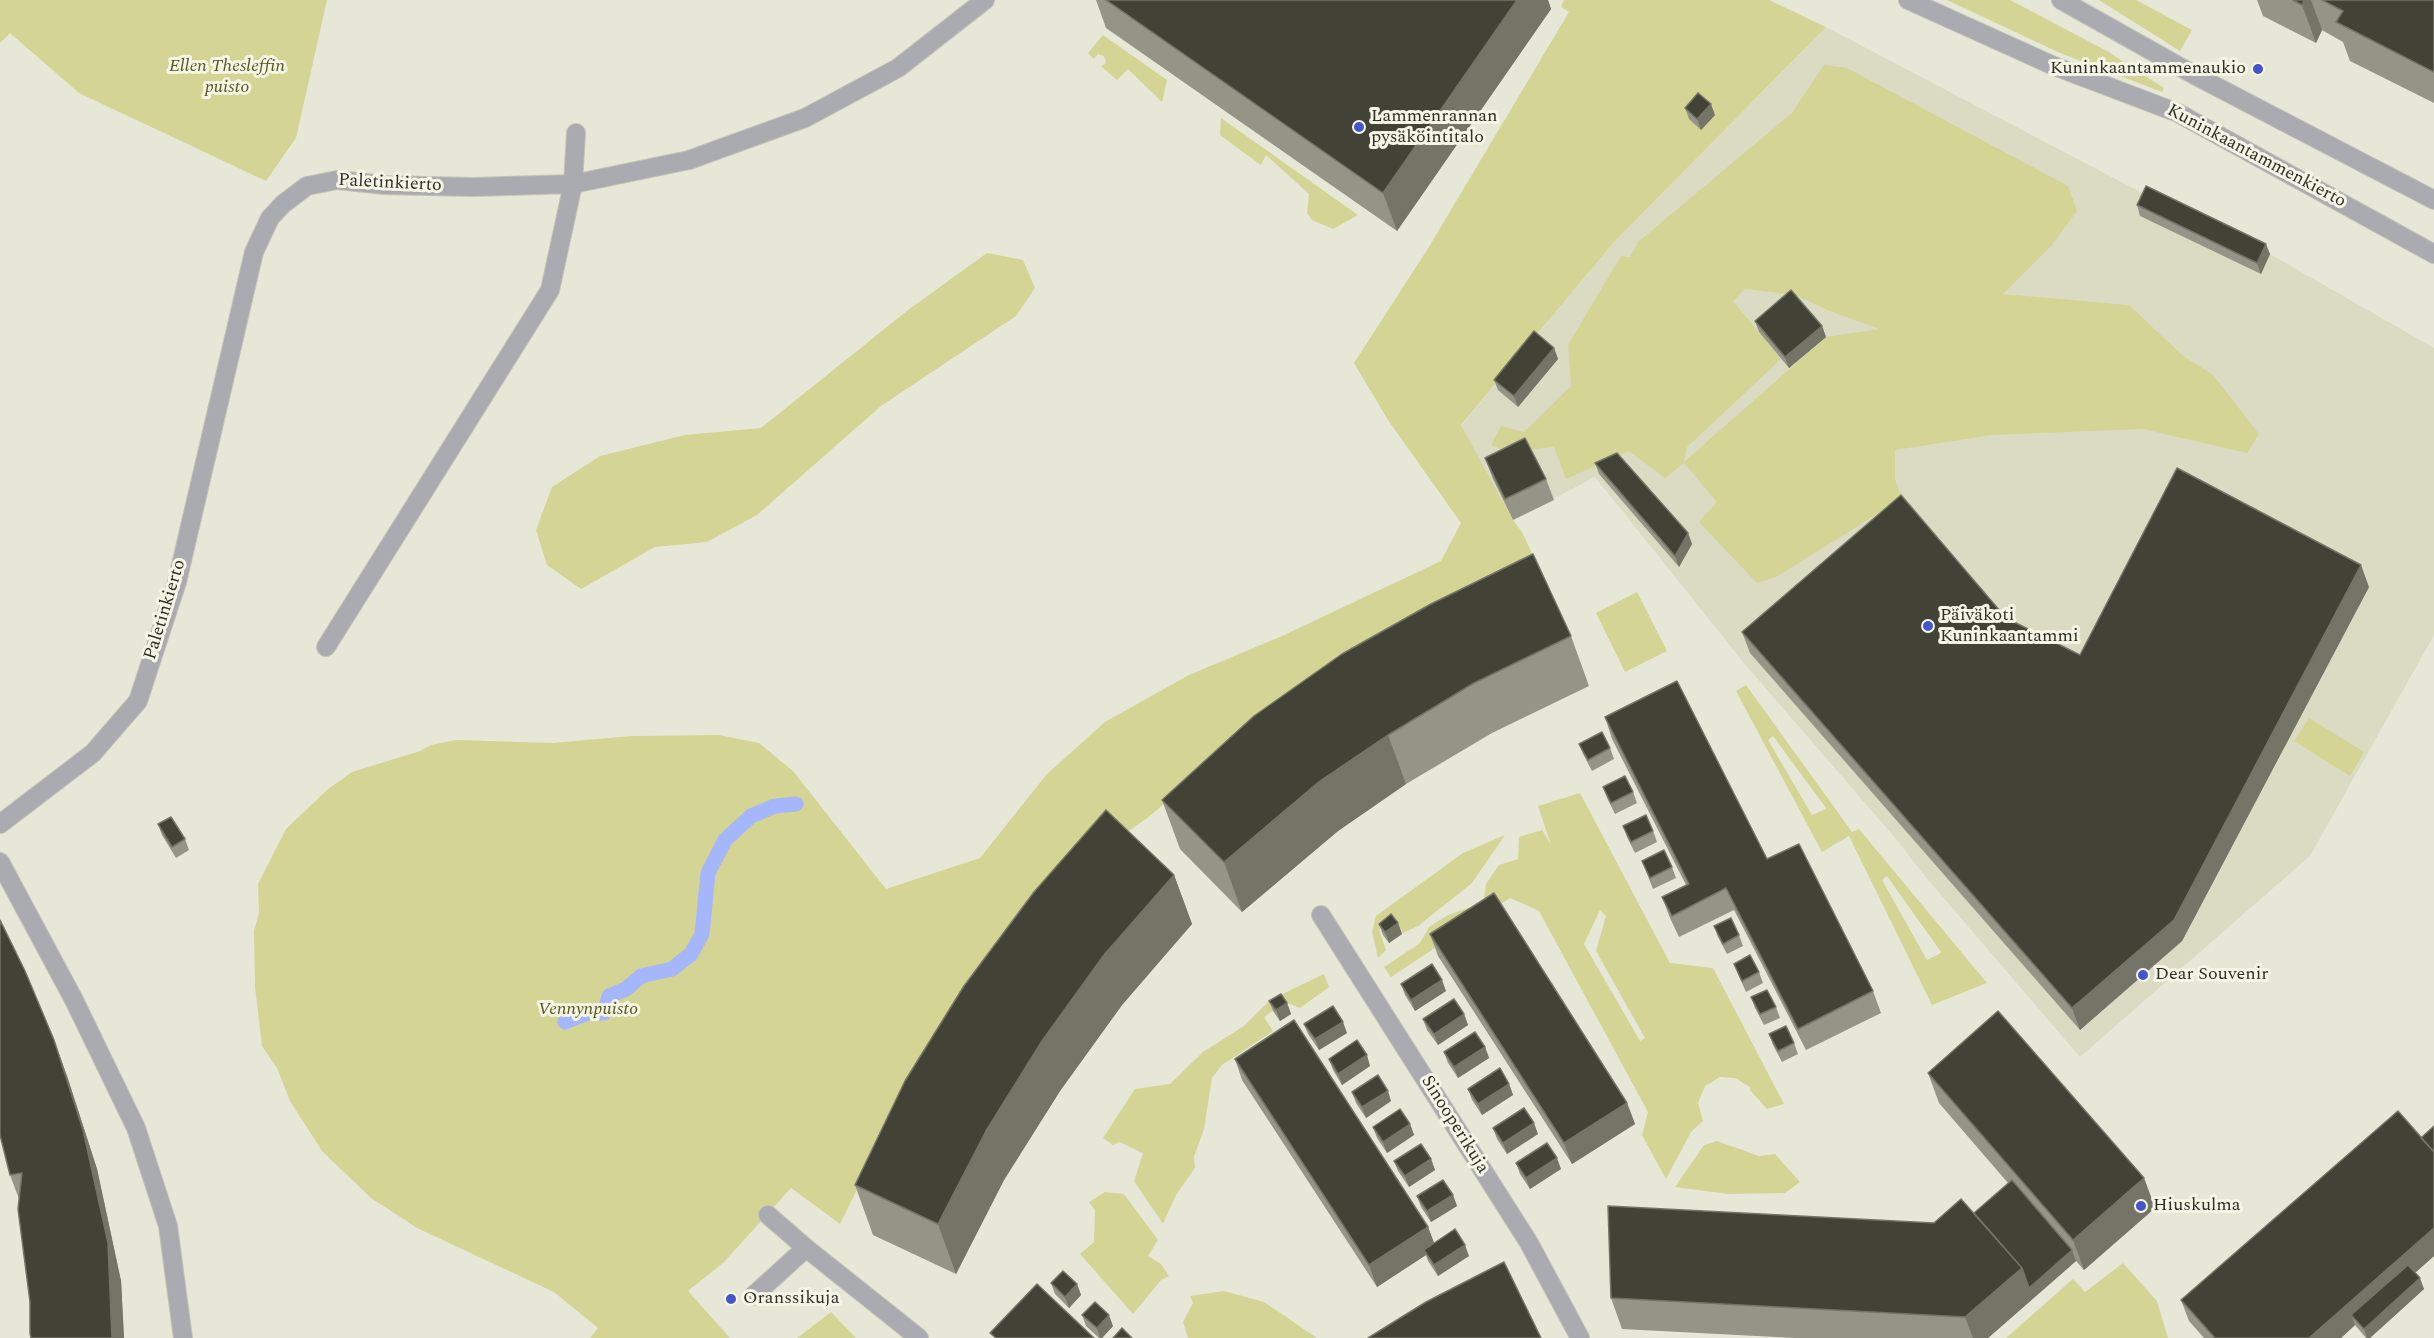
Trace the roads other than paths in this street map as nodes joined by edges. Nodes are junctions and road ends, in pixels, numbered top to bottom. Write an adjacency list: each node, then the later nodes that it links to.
1 (985, 0): 5 (street, Paletinkierto)
2 (1908, 0): 7 (street, Kuninkaantammenkierto)
3 (2061, 0): 6 (street)
4 (576, 133): 5 (street)
5 (573, 184): 8 (street); 9 (street, Paletinkierto)
6 (2434, 200)
7 (2434, 254)
8 (326, 647)
9 (0, 824)
10 (0, 862): 15 (street)
11 (1321, 915): 17 (street, Sinooperikuja)
12 (768, 1215): 13 (street)
13 (806, 1248): 14 (street); 16 (street)
14 (753, 1296)
15 (183, 1338)
16 (919, 1338)
17 (1580, 1338)

